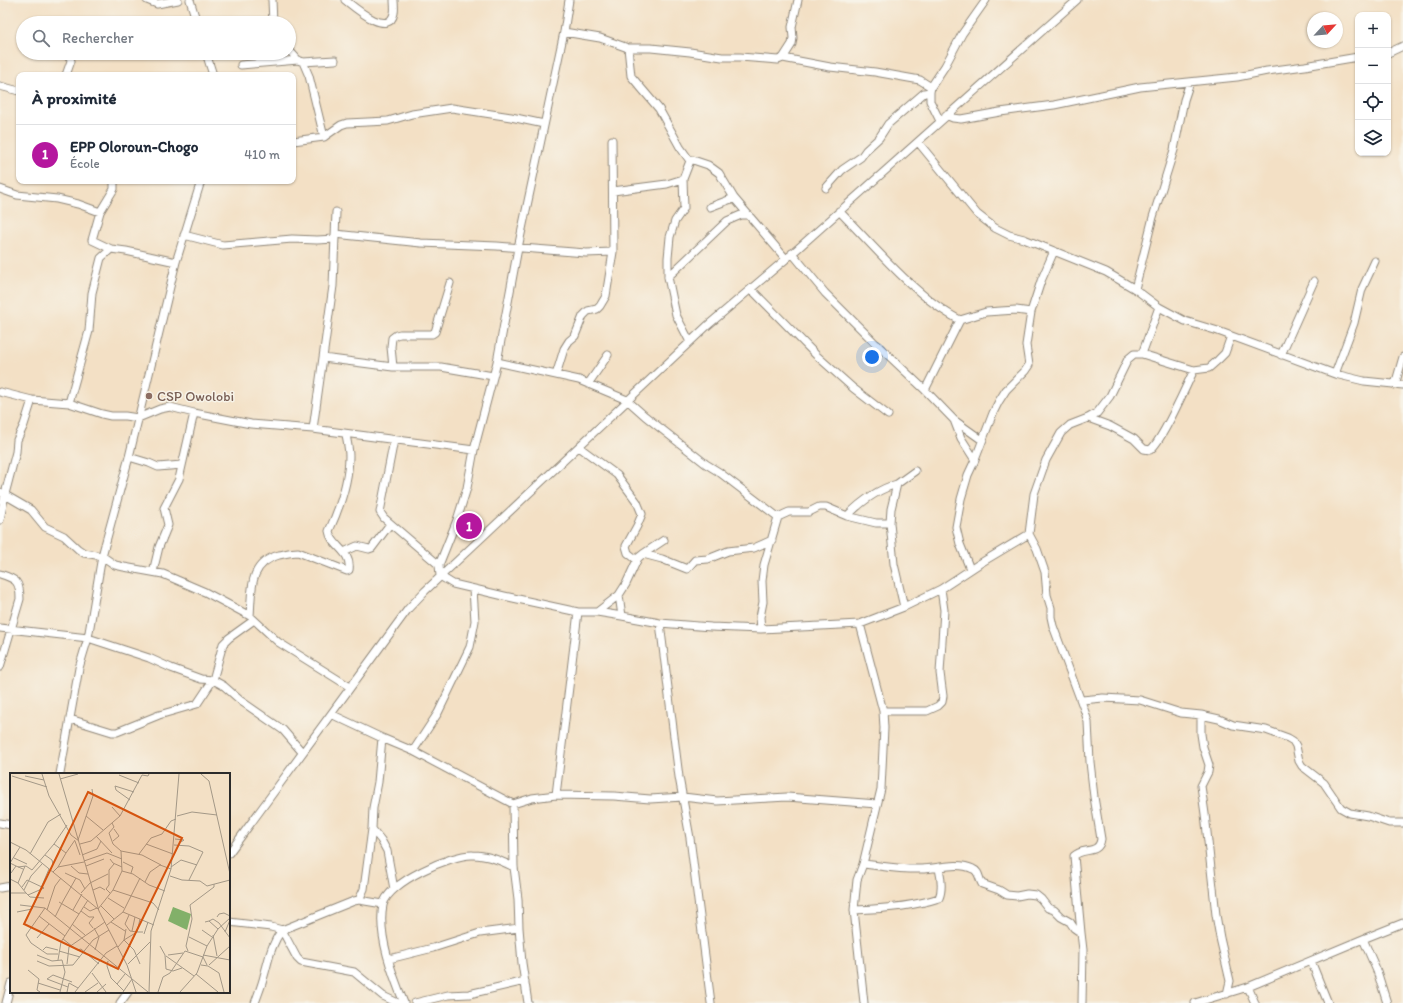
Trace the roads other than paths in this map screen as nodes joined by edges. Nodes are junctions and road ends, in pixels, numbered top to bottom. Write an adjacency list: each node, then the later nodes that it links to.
1 (147, 0): 2 (street)
2 (178, 0)
3 (190, 0): 12 (street)
4 (272, 0): 13 (street)
5 (345, 0): 6 (street)
6 (394, 0)
7 (564, 0): 11 (street)
8 (798, 0): 19 (street)
9 (986, 0): 31 (street)
10 (1077, 0): 32 (street)
11 (569, 4): 14 (street)
12 (195, 16)
13 (273, 16)
14 (564, 32): 16 (street); 34 (street)
15 (1403, 46): 17 (street)
16 (628, 48): 19 (street); 39 (street)
17 (1391, 52)
18 (296, 57): 24 (street)
19 (783, 58): 31 (street)
20 (1355, 58): 28 (street)
21 (71, 60): 26 (street)
22 (208, 60): 27 (street)
23 (335, 60): 24 (street)
24 (300, 61): 25 (street); 35 (street)
25 (241, 65)
26 (67, 72)
27 (212, 72)
28 (1190, 82): 32 (street); 65 (street)
29 (0, 86): 30 (street)
30 (16, 90)
31 (930, 90): 33 (street); 43 (street)
32 (946, 116): 33 (street)
33 (940, 121): 38 (street)
34 (544, 124): 35 (street); 54 (street)
35 (324, 137): 37 (street)
36 (612, 140): 45 (street)
37 (296, 142)
38 (918, 142): 48 (street); 56 (street)
39 (690, 161): 40 (street); 46 (street)
40 (683, 179): 45 (street); 61 (street)
41 (114, 184): 49 (street)
42 (199, 184): 52 (street)
43 (826, 188)
44 (0, 189): 49 (street)
45 (613, 191): 57 (street)
46 (734, 198): 47 (street); 51 (street)
47 (710, 207)
48 (839, 211): 58 (street); 68 (street)
49 (100, 212): 55 (street)
50 (336, 212): 53 (street)
51 (749, 216): 58 (street); 61 (street)
52 (184, 235): 53 (street); 60 (street)
53 (335, 236): 54 (street); 75 (street)
54 (518, 248): 57 (street); 76 (street)
55 (112, 249): 60 (street); 89 (street)
56 (1054, 251): 65 (street); 67 (street)
57 (613, 252): 80 (street)
58 (789, 256): 64 (street); 85 (street)
59 (1375, 261): 79 (street)
60 (176, 262): 92 (street)
61 (668, 277): 70 (street)
62 (1314, 281): 72 (street)
63 (450, 283): 77 (street)
64 (751, 289): 70 (street); 91 (street)
65 (1135, 289): 66 (street)
66 (1159, 307): 69 (street); 71 (street)
67 (1031, 312): 68 (street); 98 (street)
68 (960, 320): 85 (street)
69 (1231, 336): 72 (street); 78 (street)
70 (690, 342): 88 (street)
71 (1142, 354): 78 (street); 93 (street)
72 (1281, 354): 79 (street)
73 (608, 355): 82 (street)
74 (1403, 357): 83 (street)
75 (323, 358): 77 (street); 95 (street)
76 (497, 362): 80 (street); 81 (street)
77 (393, 367): 81 (street)
78 (1194, 370): 93 (street)
79 (1334, 374): 83 (street)
80 (556, 375): 82 (street)
81 (493, 376): 100 (street)
82 (588, 384): 88 (street)
83 (1395, 385): 84 (street)
84 (1403, 385)
85 (925, 390): 94 (street)
86 (0, 392): 87 (street)
87 (32, 400): 89 (street); 106 (street)
88 (627, 400): 99 (street); 108 (street)
89 (69, 403): 92 (street)
90 (194, 413): 92 (street); 95 (street); 103 (street)
91 (888, 415)
92 (138, 418): 101 (street)
93 (1088, 418): 112 (street)
94 (954, 420): 98 (street); 102 (street)
95 (313, 429): 96 (street)
96 (346, 434): 97 (street); 115 (street)
97 (394, 440): 100 (street); 111 (street)
98 (982, 440): 102 (street)
99 (579, 447): 118 (street); 123 (street)
100 (474, 450): 119 (street)
101 (129, 457): 103 (street); 117 (street)
102 (974, 460): 120 (street)
103 (182, 465): 121 (street)
104 (914, 471): 105 (street)
105 (897, 484): 107 (street); 110 (street)
106 (2, 493): 109 (street); 117 (street)
107 (847, 516): 108 (street); 110 (street)
108 (778, 517): 114 (street)
109 (0, 520)
110 (890, 523): 127 (street)
111 (390, 524): 115 (street); 119 (street)
112 (1029, 534): 120 (street); 141 (street)
113 (664, 540): 116 (street)
114 (772, 540): 116 (street); 135 (street)
115 (344, 552): 131 (street)
116 (643, 554): 118 (street)
117 (102, 556): 121 (street); 137 (street)
118 (637, 560): 126 (street)
119 (439, 565): 123 (street)
120 (970, 569): 125 (street)
121 (153, 572): 131 (street)
122 (0, 574): 136 (street)
123 (440, 576): 124 (street); 140 (street)
124 (473, 589): 128 (street); 147 (street)
125 (941, 589): 127 (street); 142 (street)
126 (619, 595): 129 (street); 130 (street)
127 (904, 607): 133 (street)
128 (578, 612): 129 (street); 150 (street)
129 (597, 612): 130 (street)
130 (622, 616): 132 (street)
131 (252, 618): 139 (street); 140 (street)
132 (660, 623): 135 (street); 151 (street)
133 (860, 624): 135 (street); 142 (street)
134 (0, 628): 136 (street)
135 (761, 629)
136 (10, 630): 137 (street); 138 (street)
137 (88, 638): 139 (street); 145 (street)
138 (0, 667)
139 (213, 680): 145 (street); 148 (street)
140 (350, 686): 143 (street)
141 (1082, 700): 144 (street); 172 (street)
142 (883, 711): 153 (street)
143 (331, 714): 146 (street); 148 (street)
144 (1201, 715): 155 (street); 180 (street)
145 (70, 719): 149 (street)
146 (382, 738): 147 (street); 157 (street)
147 (413, 751): 152 (street)
148 (302, 752): 158 (street)
149 (60, 773)
150 (556, 795): 151 (street); 152 (street)
151 (683, 797): 153 (street); 188 (street)
152 (513, 804): 160 (street)
153 (877, 804): 159 (street)
154 (0, 823): 156 (street)
155 (1403, 823)
156 (10, 825)
157 (372, 829): 164 (street); 165 (street)
158 (230, 852)
159 (863, 864): 161 (street); 167 (street)
160 (514, 867): 164 (street); 170 (street)
161 (939, 868): 167 (street); 172 (street)
162 (10, 886): 163 (street)
163 (0, 888)
164 (394, 889): 166 (street)
165 (359, 900): 166 (street); 171 (street)
166 (383, 904): 174 (street)
167 (854, 910): 189 (street)
168 (230, 922): 171 (street)
169 (1403, 923): 173 (street)
170 (519, 928): 174 (street); 176 (street)
171 (282, 930): 183 (street); 184 (street)
172 (1081, 933): 190 (street)
173 (1363, 939): 175 (street); 194 (street)
174 (389, 959): 185 (street)
175 (1311, 961): 178 (street); 193 (street)
176 (525, 981): 186 (street); 187 (street)
177 (10, 987): 181 (street)
178 (1248, 987): 180 (street); 192 (street)
179 (127, 993): 182 (street)
180 (1226, 994): 191 (street)
181 (6, 1003)
182 (120, 1003)
183 (255, 1003)
184 (398, 1003)
185 (404, 1003)
186 (415, 1003)
187 (528, 1003)
188 (711, 1003)
189 (864, 1003)
190 (1082, 1003)
191 (1195, 1003)
192 (1255, 1003)
193 (1328, 1003)
194 (1387, 1003)

